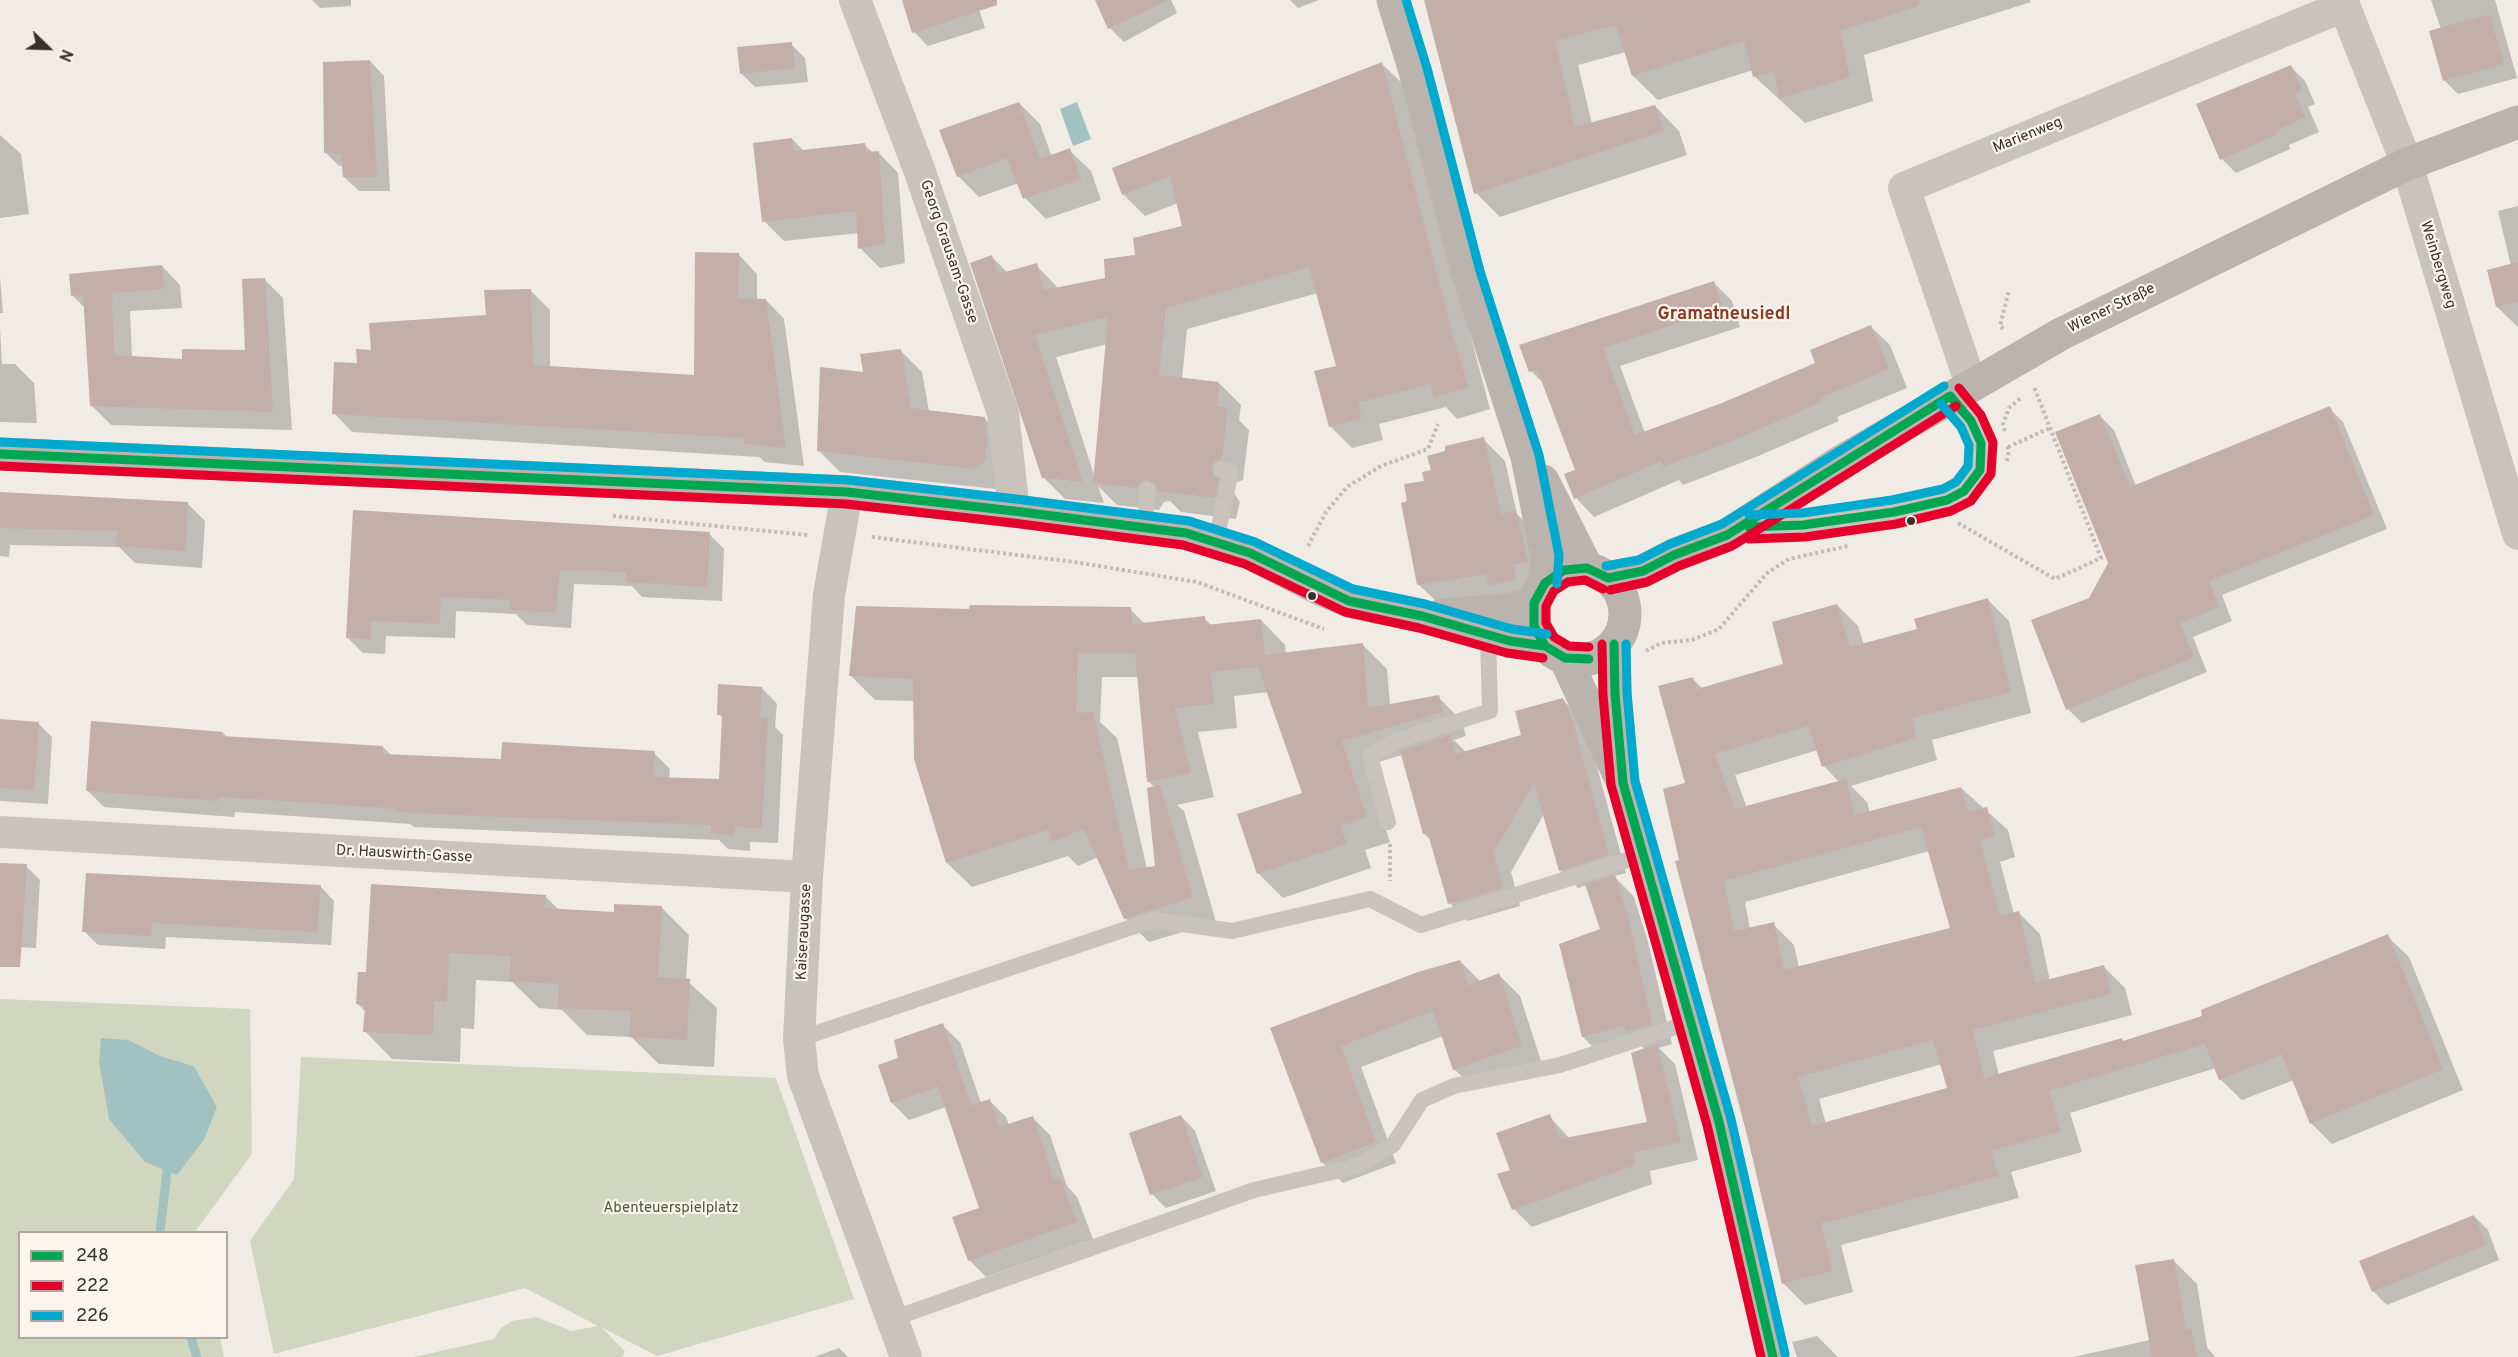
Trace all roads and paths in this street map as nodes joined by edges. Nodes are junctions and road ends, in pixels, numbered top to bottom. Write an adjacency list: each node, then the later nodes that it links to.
1 (855, 0): 23 (street, Georg Grausam-Gasse)
2 (1393, 0): 17 (main road)
3 (1967, 0): 5 (path)
4 (2343, 3): 7 (street, Weinbergweg); 12 (street, Marienweg)
5 (1845, 50)
6 (2518, 122): 7 (main road, Wiener Straße)
7 (2407, 164): 12 (main road, Wiener Straße); 30 (street, Weinbergweg)
8 (2009, 290): 9 (path)
9 (2007, 334)
10 (2043, 381): 11 (path)
11 (2034, 387): 14 (path); 15 (path)
12 (1960, 390): 29 (main road, Wiener Straße); 29 (lane)
13 (1438, 424): 34 (path)
14 (2050, 428): 15 (path); 25 (path)
15 (2008, 447): 19 (path)
16 (0, 454): 20 (main road)
17 (1527, 457): 33 (main road); 35 (main road)
18 (1221, 469): 31 (lane)
19 (2005, 469)
20 (602, 481): 22 (main road); 28 (path)
21 (1147, 490): 27 (lane)
22 (847, 492): 23 (main road); 28 (street, Kaiseraugasse)
23 (1014, 511): 27 (main road)
24 (1964, 519): 25 (path)
25 (1957, 523): 26 (path)
26 (1952, 525)
27 (1145, 528): 31 (main road)
28 (840, 532): 38 (path); 46 (street, Kaiseraugasse)
29 (1733, 532): 33 (main road, Wiener Straße); 36 (main road, Wiener Straße)
30 (2518, 534)
31 (1216, 541): 34 (main road)
32 (1854, 545): 40 (path)
33 (1598, 573): 35 (main road); 36 (main road)
34 (1294, 576): 37 (main road)
35 (1539, 593): 37 (main road); 41 (main road)
36 (1626, 611): 40 (main road)
37 (1422, 616): 39 (main road)
38 (1328, 630)
39 (1488, 636): 41 (main road); 43 (lane)
40 (1629, 649): 41 (main road); 42 (main road)
41 (1555, 652): 42 (main road)
42 (1623, 783): 45 (main road)
43 (1388, 822): 47 (path)
44 (0, 832): 46 (street, Dr. Hauswirth-Gasse)
45 (1643, 855): 47 (lane); 48 (main road)
46 (807, 877): 49 (street, Kaiseraugasse)
47 (1370, 899): 49 (lane)
48 (1691, 1023): 50 (lane); 52 (main road)
49 (799, 1039): 50 (street, Kaiseraugasse)
50 (892, 1319): 51 (street, Kaiseraugasse)
51 (906, 1357)
52 (1773, 1357)

